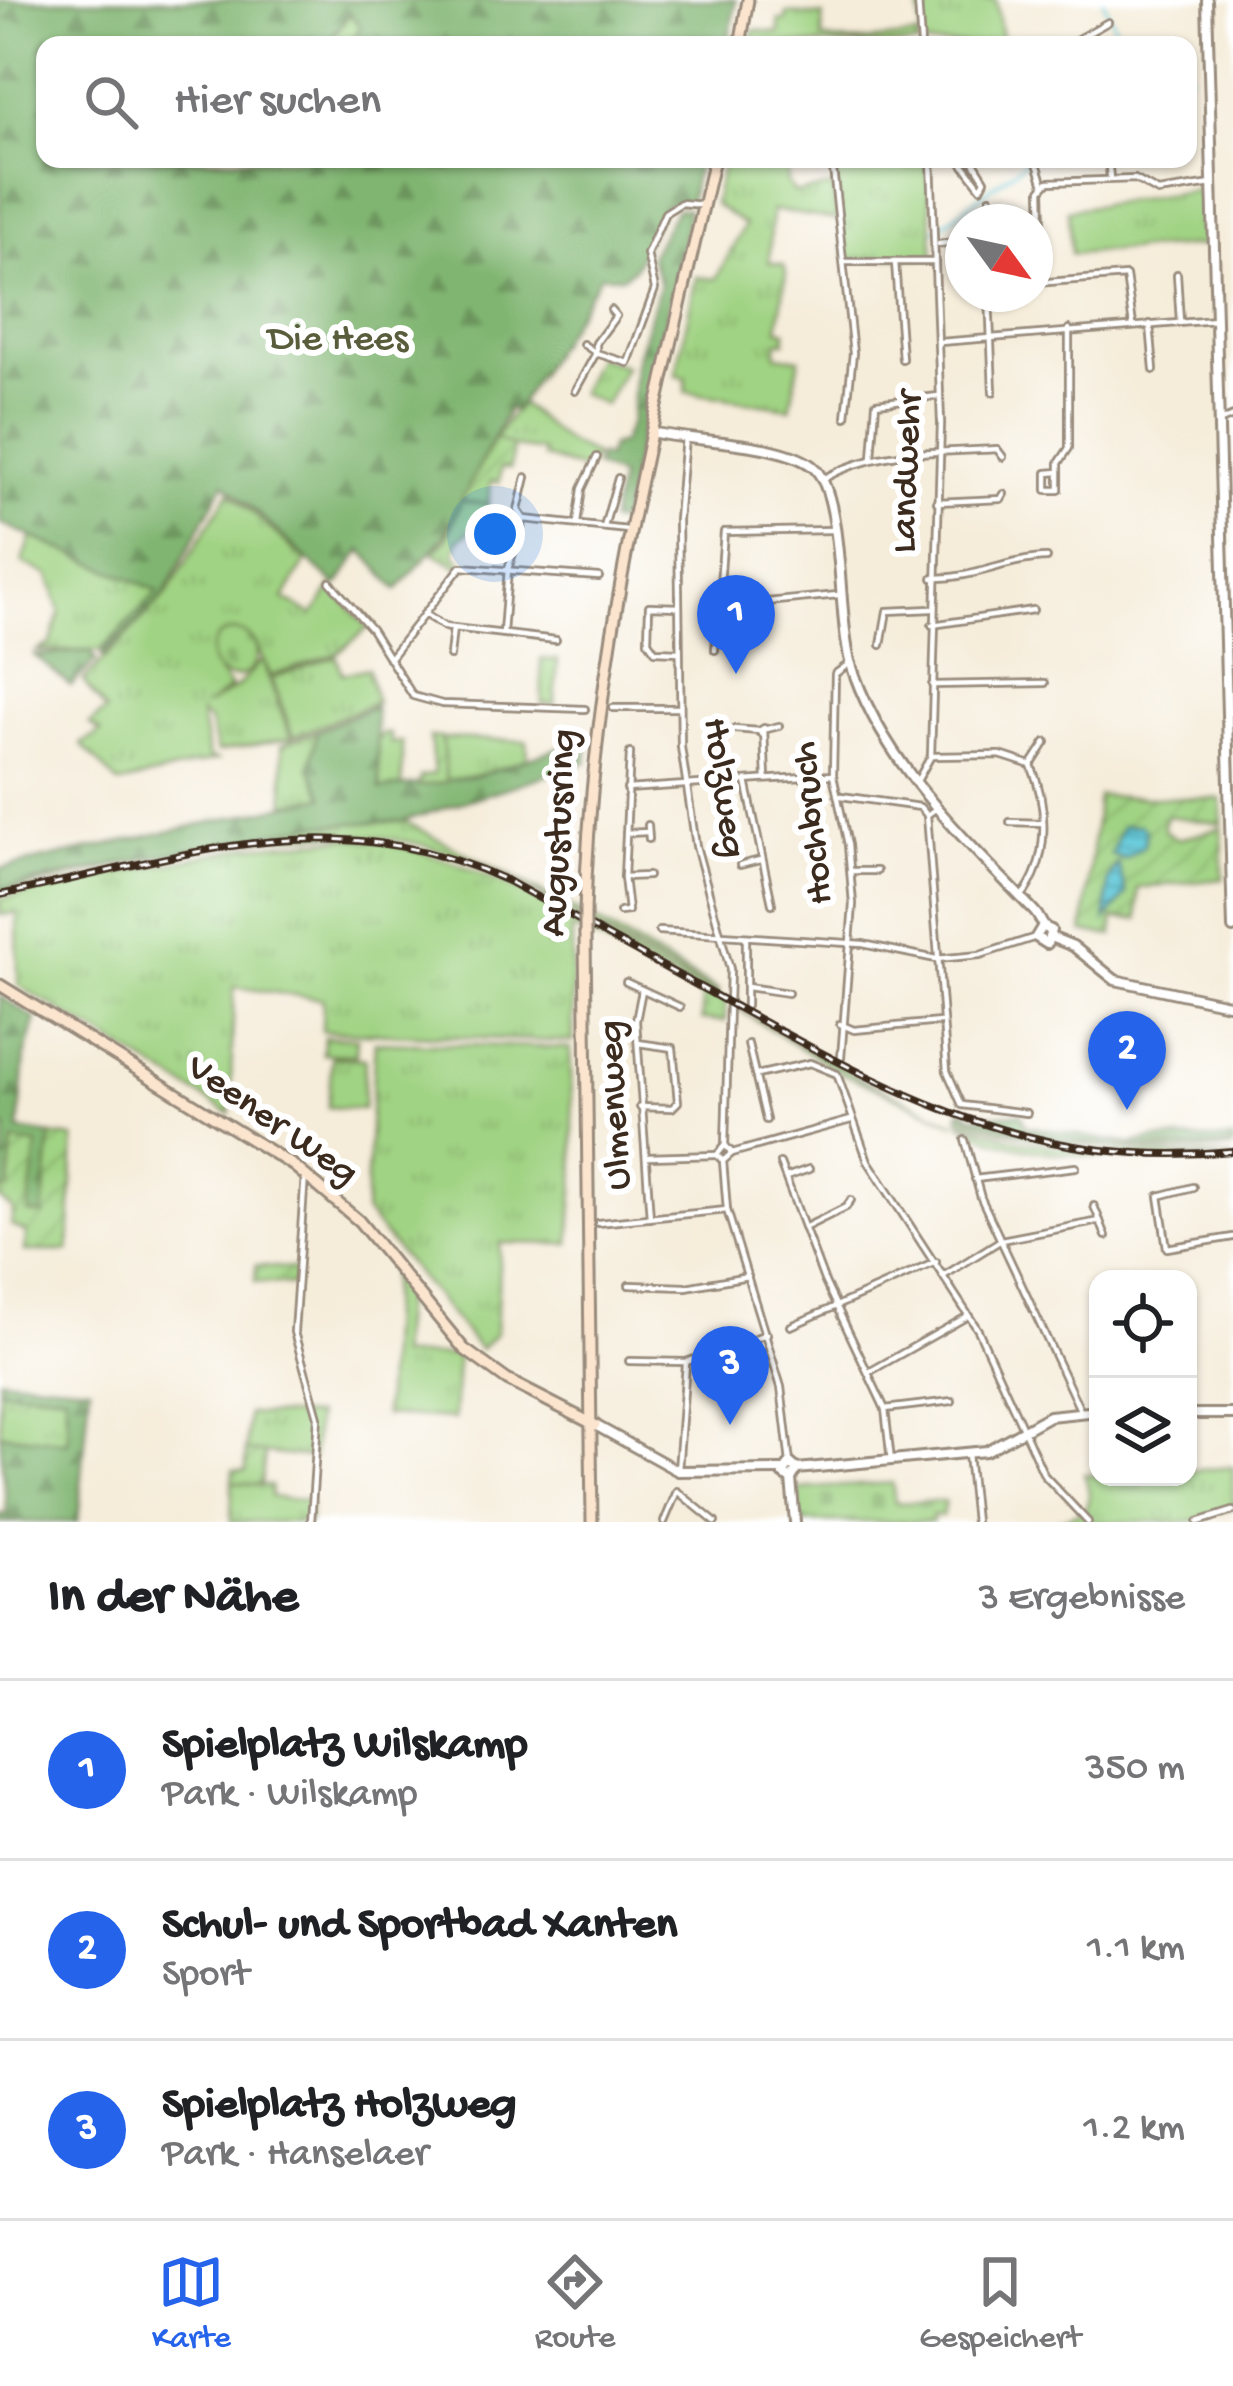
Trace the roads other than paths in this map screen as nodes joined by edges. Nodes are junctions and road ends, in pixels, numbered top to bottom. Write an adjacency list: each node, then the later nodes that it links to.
1 (748, 0): 5 (main road)
2 (918, 0): 6 (street)
3 (1207, 0): 16 (street)
4 (1108, 22): 7 (street)
5 (742, 36)
6 (920, 36)
7 (1084, 36)
8 (712, 168): 21 (main road, Augustusring)
9 (833, 168): 24 (street)
10 (932, 168): 23 (street, Landwehr)
11 (966, 168): 12 (street)
12 (977, 168)
13 (1039, 168): 17 (street)
14 (1109, 168): 15 (street)
15 (1110, 179): 16 (street); 17 (street)
16 (1212, 184): 31 (street)
17 (1044, 185): 20 (street)
18 (990, 198): 19 (street)
19 (990, 204)
20 (1043, 204)
21 (704, 206): 41 (street); 50 (main road, Augustusring)
22 (945, 243): 23 (street)
23 (936, 244): 26 (street, Landwehr)
24 (844, 262): 25 (street); 48 (street)
25 (895, 262): 26 (street); 40 (street)
26 (935, 262): 37 (street, Landwehr)
27 (1177, 274): 32 (street)
28 (1053, 282): 34 (street)
29 (611, 310): 39 (street)
30 (990, 312): 36 (street)
31 (1216, 320): 32 (street); 49 (street)
32 (1180, 322): 33 (street)
33 (1150, 324): 34 (street); 42 (street)
34 (1133, 325): 35 (street)
35 (1069, 329): 36 (street); 56 (street)
36 (992, 337): 37 (street); 45 (street)
37 (938, 342): 46 (street, Landwehr)
38 (584, 344): 39 (street)
39 (596, 353): 41 (street); 44 (street)
40 (902, 359)
41 (628, 363): 43 (street)
42 (1154, 370)
43 (628, 374)
44 (575, 391)
45 (992, 392)
46 (940, 396): 52 (street, Landwehr); 55 (street)
47 (1233, 416): 49 (street)
48 (846, 417)
49 (1221, 421): 57 (street)
50 (649, 431): 51 (street); 66 (main road, Augustusring)
51 (685, 437): 60 (street); 74 (street, Holzweg)
52 (939, 453): 54 (street); 55 (street); 62 (street, Landwehr)
53 (597, 457): 64 (street)
54 (1003, 457)
55 (872, 458): 60 (street)
56 (1059, 472)
57 (1227, 474): 83 (street)
58 (526, 478): 63 (street)
59 (618, 478): 65 (street)
60 (823, 479): 67 (street)
61 (1004, 494): 62 (street)
62 (937, 502): 71 (street, Landwehr)
63 (524, 519): 64 (street); 69 (street)
64 (577, 524): 65 (street)
65 (604, 527): 66 (street)
66 (628, 530): 194 (main road, Augustusring, bridge)
67 (833, 530): 73 (street); 75 (street)
68 (1047, 558): 71 (street)
69 (508, 569): 70 (street); 78 (street); 81 (street)
70 (599, 577)
71 (933, 578): 76 (street, Landwehr)
72 (330, 582): 88 (street)
73 (838, 596): 75 (street); 89 (street)
74 (679, 607): 86 (street, Holzweg); 86 (street)
75 (717, 608): 85 (street)
76 (932, 609): 79 (street, Landwehr); 84 (street)
77 (1033, 610): 79 (street)
78 (424, 614): 80 (street); 88 (street)
79 (932, 625): 91 (street, Landwehr)
80 (453, 628): 81 (street); 87 (street)
81 (503, 633): 82 (street)
82 (556, 640)
83 (1230, 644): 101 (street); 110 (street)
84 (881, 645)
85 (715, 650)
86 (679, 652): 93 (street, Holzweg)
87 (450, 656)
88 (389, 659): 94 (street)
89 (850, 663): 103 (street, Hochbruch); 106 (street)
90 (1045, 683): 91 (street)
91 (932, 686): 100 (street, Landwehr)
92 (613, 707): 93 (street)
93 (680, 708): 107 (street, Holzweg)
94 (585, 709)
95 (779, 726): 97 (street)
96 (734, 729): 97 (street)
97 (763, 732): 104 (street)
98 (1046, 742): 102 (street)
99 (630, 753): 108 (street)
100 (931, 756): 102 (street); 106 (street, Landwehr)
101 (1233, 760)
102 (1031, 765): 115 (street)
103 (832, 775): 104 (street); 109 (street, Hochbruch)
104 (766, 779): 105 (street)
105 (746, 781): 107 (street); 118 (street)
106 (917, 781): 111 (street)
107 (686, 785): 108 (street); 130 (street, Holzweg)
108 (627, 789): 117 (street)
109 (838, 796): 113 (street); 120 (street, Hochbruch)
110 (1233, 797): 112 (street)
111 (938, 807): 113 (street); 124 (street)
112 (1233, 812): 128 (street)
113 (927, 815): 135 (street)
114 (1010, 822): 115 (street)
115 (1042, 823): 124 (street)
116 (649, 832): 117 (street)
117 (626, 833): 123 (street)
118 (760, 860): 119 (street); 125 (street)
119 (740, 865)
120 (852, 871): 121 (street); 134 (street, Hochbruch)
121 (877, 871)
122 (649, 876): 123 (street)
123 (624, 877): 126 (street)
124 (1020, 898): 127 (street)
125 (772, 904)
126 (627, 912)
127 (1042, 927): 132 (street); 133 (street)
128 (1233, 928)
129 (659, 931): 130 (street)
130 (724, 935): 131 (street); 155 (street, Holzweg)
131 (746, 938): 134 (street); 138 (street)
132 (1036, 938): 133 (street); 135 (street)
133 (1053, 938): 142 (street)
134 (851, 943): 135 (street); 145 (street, Hochbruch)
135 (936, 959): 144 (street)
136 (626, 982): 139 (street, Ulmenweg)
137 (0, 985): 163 (main road, Veener Weg)
138 (747, 987): 140 (street); 141 (street)
139 (642, 990): 143 (street, Ulmenweg); 146 (street, Ulmenweg)
140 (788, 993)
141 (746, 1006)
142 (1231, 1006)
143 (680, 1007)
144 (940, 1022): 145 (street); 151 (street)
145 (840, 1024): 148 (street, Hochbruch)
146 (638, 1043): 150 (street, Ulmenweg); 150 (street)
147 (748, 1044): 149 (street)
148 (841, 1058)
149 (757, 1075): 152 (street); 153 (street)
150 (640, 1107): 158 (street, Ulmenweg)
151 (1027, 1113)
152 (766, 1120)
153 (851, 1120): 156 (street); 177 (street)
154 (964, 1140): 165 (street)
155 (724, 1145): 156 (street); 157 (street)
156 (733, 1153): 159 (street)
157 (717, 1155): 158 (street); 159 (street)
158 (648, 1157): 170 (street, Ulmenweg)
159 (724, 1160): 169 (street)
160 (780, 1162): 164 (street)
161 (1076, 1167): 165 (street)
162 (808, 1169): 164 (street)
163 (304, 1174): 194 (main road, Veener Weg); 201 (street)
164 (786, 1177): 173 (street)
165 (975, 1179): 176 (street)
166 (1193, 1187): 175 (street)
167 (851, 1200): 173 (street)
168 (1094, 1206): 171 (street)
169 (727, 1210): 170 (street); 179 (street)
170 (650, 1218): 172 (street)
171 (1100, 1221): 174 (street); 176 (street)
172 (598, 1222)
173 (804, 1228): 181 (street)
174 (1106, 1235)
175 (1233, 1238)
176 (1001, 1240): 178 (street); 190 (street)
177 (936, 1262): 178 (street); 181 (street)
178 (945, 1275): 182 (street)
179 (748, 1276): 180 (street); 184 (street)
180 (629, 1285)
181 (836, 1305): 183 (street); 187 (street)
182 (969, 1316): 187 (street); 195 (street)
183 (791, 1326)
184 (767, 1334): 186 (street); 198 (street)
185 (629, 1361): 186 (street)
186 (686, 1362): 199 (street)
187 (869, 1372): 189 (street)
188 (952, 1401): 189 (street)
189 (885, 1409): 197 (street)
190 (1081, 1412): 191 (street); 195 (street)
191 (1089, 1412)
192 (1197, 1414): 193 (street)
193 (1233, 1414)
194 (595, 1424): 199 (street); 202 (main road, Augustusring)
195 (1025, 1430): 196 (street); 207 (street)
196 (968, 1454): 197 (street); 206 (street)
197 (891, 1461): 198 (street)
198 (790, 1467): 199 (street); 205 (street)
199 (678, 1472)
200 (1233, 1510): 208 (street)
201 (311, 1522)
202 (592, 1522)
203 (664, 1522): 204 (street)
204 (716, 1522)
205 (795, 1522)
206 (975, 1522)
207 (1088, 1522)
208 (1198, 1522)

